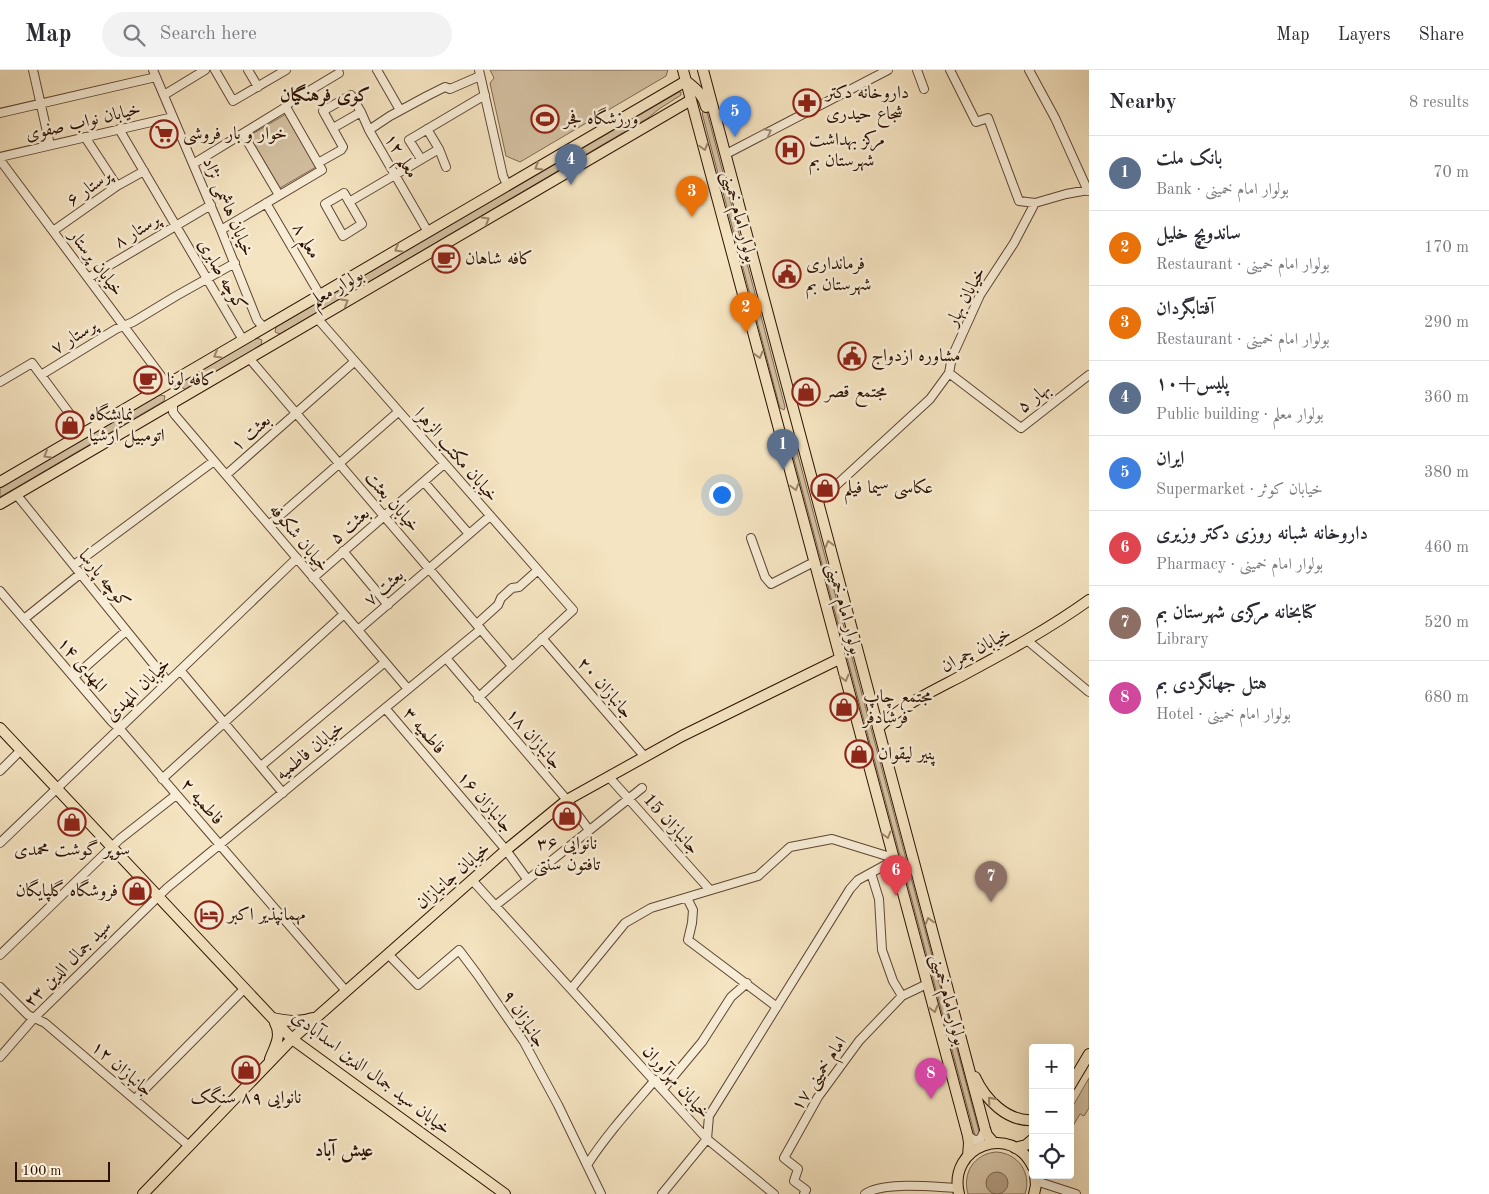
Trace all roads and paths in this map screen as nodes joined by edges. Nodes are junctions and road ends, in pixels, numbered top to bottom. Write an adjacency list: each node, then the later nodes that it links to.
1 (205, 70): 20 (street)
2 (215, 70): 17 (street)
3 (248, 70): 17 (street)
4 (286, 70): 17 (street)
5 (377, 70): 26 (street)
6 (683, 70): 16 (main road, بولوار امام خمینی)
7 (703, 70): 18 (main road); 39 (main road, بولوار امام خمینی)
8 (888, 70): 39 (street, one-way to 8)
9 (917, 70): 19 (street)
10 (950, 70): 53 (street)
11 (1029, 70): 49 (street)
12 (33, 73): 24 (street)
13 (154, 73): 20 (street, خیابان هاشمی نژاد); 24 (street)
14 (339, 73): 25 (street)
15 (480, 73): 21 (street); 26 (street)
16 (686, 81): 18 (main road); 23 (main road, بولوار امام خمینی); 47 (main road, بولوار معلم, one-way to 47)
17 (258, 87)
18 (696, 88): 22 (main road); 23 (main road)
19 (924, 89)
20 (164, 95): 30 (street, خیابان هاشمی نژاد)
21 (485, 95): 33 (street); 47 (street)
22 (704, 97): 28 (main road); 55 (main road)
23 (691, 100): 28 (main road, بولوار امام خمینی); 64 (main road, بولوار معلم, one-way to 23)
24 (40, 104): 29 (street); 37 (street)
25 (286, 107): 35 (street); 43 (street)
26 (400, 110): 34 (street)
27 (361, 112): 31 (street); 31 (street, معلم ۱۲); 34 (street, معلم ۱۲)
28 (694, 112): 80 (main road, بولوار امام خمینی, one-way to 80)
29 (0, 113)
30 (173, 117): 32 (street, خیابان نواب صفوی); 42 (street, خیابان هاشمی نژاد)
31 (333, 128): 43 (street)
32 (119, 129): 36 (street, خیابان نواب صفوی); 45 (street, کوچه صابری)
33 (427, 129): 38 (street); 41 (street)
34 (369, 130): 46 (street, معلم ۱۲)
35 (243, 134): 42 (street); 50 (street)
36 (85, 137): 37 (street, خیابان نواب صفوی); 48 (street)
37 (50, 145): 40 (street, خیابان نواب صفوی)
38 (439, 148): 41 (street); 44 (street)
39 (725, 153): 55 (main road, بولوار امام خمینی)
40 (0, 159): 58 (street, خیابان پرستار)
41 (421, 159): 46 (street)
42 (193, 164): 54 (street, خیابان هاشمی نژاد)
43 (320, 166): 50 (street)
44 (446, 167)
45 (144, 171): 48 (street, پرستار ۶); 56 (street, کوچه صابری)
46 (395, 175): 51 (street); 59 (street, معلم ۱۲)
47 (507, 185): 59 (main road, بولوار معلم)
48 (117, 186): 58 (street, پرستار ۶)
49 (1089, 190): 53 (street)
50 (279, 196): 52 (street)
51 (349, 202): 51 (street)
52 (266, 203): 57 (street); 63 (street, معلم ۸)
53 (1035, 203): 71 (street, خیابان بهار)
54 (211, 205): 56 (street, پرستار ۸); 57 (street, خیابان هاشمی نژاد)
55 (739, 208): 79 (main road, بولوار امام خمینی)
56 (176, 226): 61 (street, پرستار ۸); 62 (street, کوچه صابری)
57 (221, 230): 60 (street, خیابان هاشمی نژاد)
58 (53, 231): 61 (street, خیابان پرستار)
59 (428, 232): 63 (main road, بولوار معلم, one-way to 63)
60 (235, 263): 62 (street, پرستار ۷); 66 (street, خیابان هاشمی نژاد)
61 (88, 278): 65 (street, خیابان پرستار)
62 (207, 279): 65 (street, پرستار ۷); 67 (street, کوچه صابری)
63 (320, 295): 66 (main road, بولوار معلم)
64 (317, 318): 68 (main road, بولوار معلم); 70 (street, خیابان مکتب الزهرا)
65 (124, 326): 73 (street, پرستار ۷); 75 (street, خیابان پرستار)
66 (264, 328): 67 (main road, بولوار معلم); 68 (main road)
67 (243, 340): 75 (main road, بولوار معلم, one-way to 75)
68 (273, 344): 69 (main road, بولوار معلم)
69 (249, 358): 76 (main road, بولوار معلم); 78 (street, خیابان بعثت)
70 (354, 362): 77 (street, خیابان مکتب الزهرا); 78 (street, بعثت ۱)
71 (950, 373): 72 (street, بهار ۵); 89 (street, خیابان بهار)
72 (1089, 374)
73 (41, 375): 74 (street); 81 (street)
74 (0, 382)
75 (167, 384): 76 (main road); 81 (main road, بولوار معلم)
76 (173, 403): 82 (street, خیابان شکوفه); 88 (main road, بولوار معلم)
77 (398, 412): 83 (street); 84 (street, خیابان مکتب الزهرا)
78 (296, 413): 83 (street, خیابان بعثت); 85 (street, بعثت ۱)
79 (795, 418): 80 (main road); 89 (main road, بولوار امام خمینی)
80 (778, 423): 98 (main road, بولوار امام خمینی, one-way to 98)
81 (84, 433): 86 (main road, بولوار معلم, one-way to 86)
82 (214, 461): 85 (street, خیابان شکوفه); 99 (street)
83 (339, 463): 91 (street, خیابان بعثت); 93 (street)
84 (444, 464): 87 (street, بعثت ۵); 92 (street, خیابان مکتب الزهرا)
85 (226, 475): 93 (street, خیابان شکوفه)
86 (0, 482)
87 (424, 482): 91 (street, بعثت ۵); 94 (street)
88 (16, 494): 90 (main road, بولوار معلم); 99 (street, کوچه پارسا)
89 (818, 502): 128 (main road, بولوار امام خمینی, one-way to 89)
90 (0, 504)
91 (384, 516): 96 (street, بعثت ۵); 100 (street, خیابان بعثت)
92 (490, 516): 94 (street, بعثت ۷); 101 (street, خیابان مکتب الزهرا)
93 (269, 525): 97 (street, خیابان شکوفه)
94 (469, 534): 100 (street, بعثت ۷)
95 (751, 538): 98 (street)
96 (343, 552): 103 (street, بعثت ۵); 106 (street)
97 (297, 558): 103 (street, خیابان شکوفه); 118 (street, خیابان المهدی)
98 (814, 562): 115 (main road, بولوار امام خمینی)
99 (74, 565): 102 (street, کوچه پارسا)
100 (429, 569): 106 (street, بعثت ۷); 109 (street, خیابان بعثت)
101 (538, 570): 109 (street, خیابان فاطمیه); 112 (street, خیابان مکتب الزهرا)
102 (80, 574): 108 (street); 111 (street, کوچه پارسا)
103 (313, 578): 107 (street, خیابان شکوفه)
104 (0, 591): 108 (street, المهدی ۱۴)
105 (1089, 600): 113 (main road, خیابان چمران)
106 (388, 604): 110 (street, بعثت ۷)
107 (344, 614): 110 (street, خیابان شکوفه); 125 (street)
108 (24, 619): 119 (street, المهدی ۱۴)
109 (479, 627): 114 (street, خیابان فاطمیه); 117 (street, خیابان بعثت)
110 (358, 630): 116 (street, خیابان شکوفه)
111 (126, 631): 119 (street); 120 (street, کوچه پارسا)
112 (542, 638): 117 (street); 130 (street, جانبازان ۲۰)
113 (1028, 641): 122 (street); 128 (main road, خیابان چمران)
114 (446, 658): 121 (street, خیابان فاطمیه); 123 (street, جانبازان ۱۸)
115 (840, 659): 130 (main road, خیابان جانبازان); 147 (main road, بولوار امام خمینی, one-way to 147)
116 (385, 662): 121 (street, خیابان شکوفه); 131 (street)
117 (512, 666): 123 (street)
118 (180, 670): 120 (street, خیابان المهدی); 125 (street)
119 (74, 678): 127 (street, المهدی ۱۴)
120 (168, 682): 127 (street, خیابان المهدی)
121 (408, 689): 124 (street, خیابان فاطمیه)
122 (1089, 692)
123 (478, 698): 141 (street, جانبازان ۱۸)
124 (385, 708): 133 (street, فاطمیه ۳); 138 (street, خیابان فاطمیه)
125 (224, 722): 131 (street); 135 (street)
126 (0, 728): 129 (main road, خیابان سید جمال الدین اسدآبادی)
127 (119, 728): 135 (street, المهدی ۱۴); 136 (street, خیابان المهدی)
128 (878, 728): 169 (main road, بولوار امام خمینی, one-way to 128)
129 (21, 750): 132 (street); 136 (main road, خیابان سید جمال الدین اسدآبادی)
130 (645, 757): 134 (main road, خیابان جانبازان)
131 (261, 766): 138 (street)
132 (0, 771)
133 (440, 773): 146 (street, جانبازان ۱۶)
134 (609, 777): 140 (street, جانبازان 15); 141 (main road, خیابان جانبازان)
135 (162, 779): 139 (street, فاطمیه ۲)
136 (57, 788): 143 (street, خیابان المهدی); 145 (main road, خیابان سید جمال الدین اسدآبادی)
137 (642, 788): 140 (street)
138 (283, 793): 144 (street, خیابان فاطمیه)
139 (176, 795): 144 (street, فاطمیه ۲); 145 (street)
140 (629, 799): 142 (street); 151 (street, جانبازان 15)
141 (567, 800): 142 (street, جانبازان ۱۸); 146 (main road, خیابان جانبازان)
142 (589, 830): 149 (street)
143 (0, 843)
144 (219, 845): 152 (street, خیابان فاطمیه); 162 (street, فاطمیه ۲)
145 (112, 846): 152 (main road, خیابان سید جمال الدین اسدآبادی); 156 (street)
146 (506, 850): 149 (street, جانبازان ۱۶); 150 (main road, خیابان جانبازان)
147 (894, 858): 148 (street, خیابان مهرآوران); 151 (street); 158 (main road, بولوار امام خمینی)
148 (871, 873): 163 (street); 164 (street, خیابان مهرآوران)
149 (527, 879): 154 (street)
150 (472, 880): 154 (street, خیابان مهرآوران); 155 (main road, خیابان جانبازان)
151 (710, 890): 153 (street)
152 (159, 896): 160 (main road, خیابان سید جمال الدین اسدآبادی); 166 (street, سید جمال الدین ۲۳)
153 (687, 898): 157 (street); 161 (street)
154 (495, 906): 161 (street, خیابان مهرآوران)
155 (388, 954): 162 (main road, خیابان جانبازان); 187 (street, جانبازان ۹)
156 (0, 955)
157 (747, 983): 164 (street); 175 (street)
158 (927, 984): 163 (street, امام خمینی ۱۷); 179 (main road, بولوار امام خمینی, one-way to 179)
159 (0, 987): 166 (street, جانبازان ۱۲)
160 (245, 988): 167 (main road, خیابان سید جمال الدین اسدآبادی); 176 (street)
161 (571, 988): 174 (street, خیابان مهرآوران)
162 (346, 991): 165 (main road, خیابان جانبازان)
163 (902, 996): 197 (street, امام خمینی ۱۷)
164 (777, 1007): 180 (street, خیابان مهرآوران)
165 (318, 1016): 167 (main road); 168 (main road, خیابان جانبازان)
166 (34, 1018): 171 (street, سید جمال الدین ۲۳); 176 (street, جانبازان ۱۲)
167 (272, 1018): 168 (main road, خیابان سید جمال الدین اسدآبادی); 172 (main road)
168 (292, 1038): 172 (main road, خیابان جانبازان); 193 (main road, خیابان سید جمال الدین اسدآبادی)
169 (964, 1052): 177 (main road, one-way to 169); 178 (main road, بولوار امام خمینی)
170 (1089, 1054): 173 (main road)
171 (0, 1057)
172 (268, 1064): 183 (main road, خیابان جانبازان)
173 (1074, 1079)
174 (655, 1080): 175 (street, خیابان مهرآوران); 187 (street)
175 (663, 1088): 180 (street, خیابان مهرآوران)
176 (135, 1100): 183 (street, جانبازان ۱۲)
177 (1029, 1120)
178 (985, 1129): 179 (street); 182 (main road, بولوار امام خمینی)
179 (968, 1136): 185 (main road, بولوار امام خمینی)
180 (707, 1139): 195 (street); 196 (street)
181 (1029, 1142): 184 (main road)
182 (994, 1143): 184 (main road); 185 (main road)
183 (189, 1146): 192 (main road, خیابان جانبازان)
184 (1015, 1148): 186 (main road)
185 (968, 1156): 191 (main road)
186 (1029, 1159)
187 (587, 1164): 194 (street, جانبازان ۹)
188 (1035, 1179): 200 (main road)
189 (1038, 1179): 201 (street)
190 (886, 1186): 191 (street); 198 (street); 199 (street)
191 (959, 1191)
192 (143, 1194)
193 (505, 1194)
194 (601, 1194)
195 (662, 1194)
196 (774, 1194)
197 (804, 1194)
198 (864, 1194)
199 (883, 1194)
200 (1034, 1194)
201 (1076, 1194)

